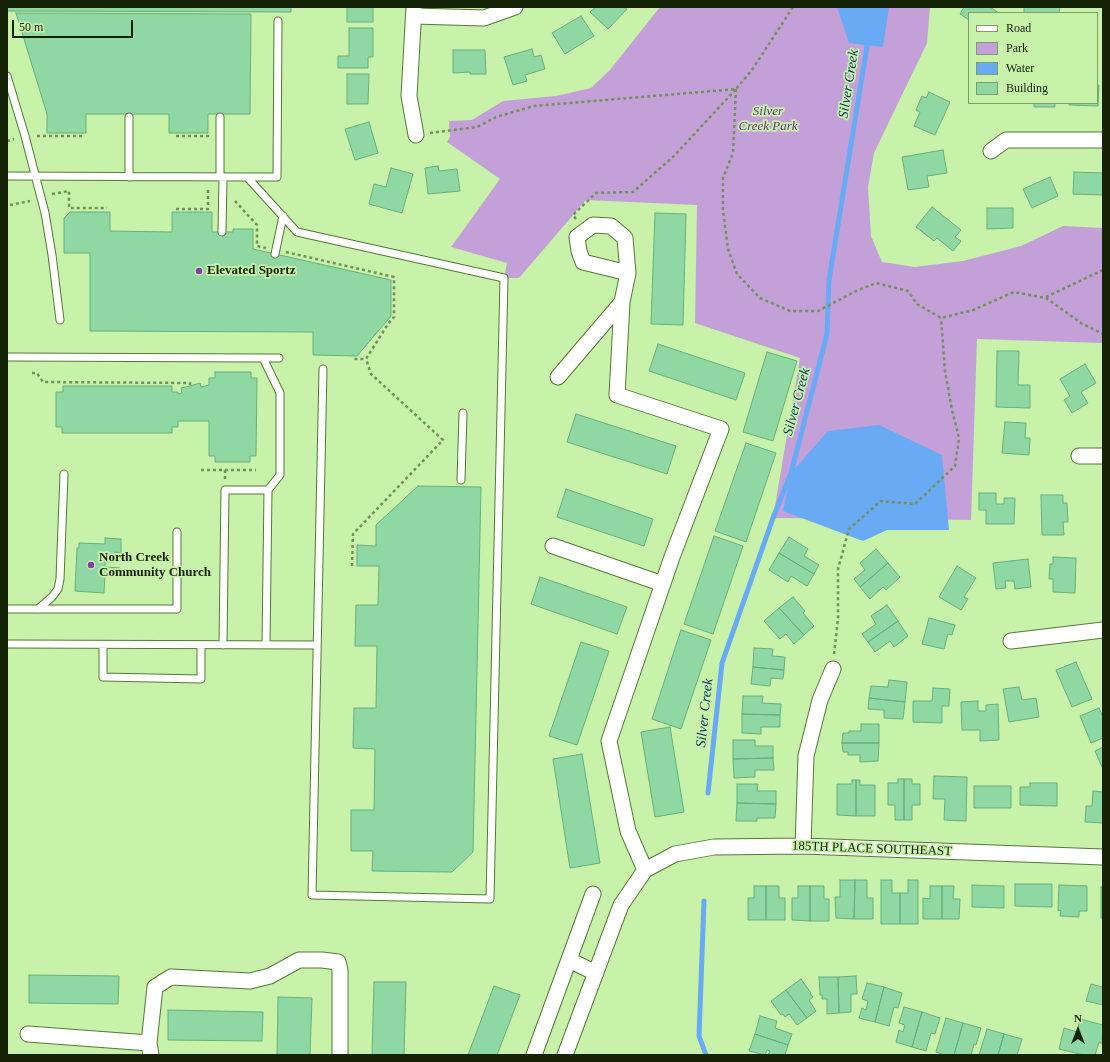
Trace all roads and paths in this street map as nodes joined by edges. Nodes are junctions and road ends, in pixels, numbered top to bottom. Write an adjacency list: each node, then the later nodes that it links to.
1 (515, 7): 3 (street)
2 (793, 7): 6 (path)
3 (414, 11): 9 (street)
4 (278, 21): 21 (lane)
5 (7, 76): 10 (lane)
6 (736, 89): 9 (path); 27 (path); 34 (path)
7 (129, 117): 19 (lane)
8 (220, 117): 13 (lane)
9 (416, 134)
10 (25, 136): 11 (path); 15 (path); 18 (lane)
11 (83, 136)
12 (176, 136): 13 (path)
13 (220, 136): 20 (lane)
14 (1103, 140): 16 (street)
15 (7, 141)
16 (991, 151)
17 (7, 176): 18 (lane)
18 (36, 176): 19 (lane); 22 (lane)
19 (128, 177): 20 (lane)
20 (221, 177): 21 (lane); 28 (lane)
21 (247, 177): 26 (lane)
22 (41, 197): 24 (path); 25 (path); 35 (lane)
23 (235, 201): 29 (path)
24 (10, 205)
25 (108, 208)
26 (283, 216): 29 (lane); 67 (lane)
27 (585, 231): 31 (street); 31 (street)
28 (222, 232)
29 (276, 252): 41 (path)
30 (1103, 270): 32 (path)
31 (628, 273): 33 (street)
32 (1046, 298): 34 (path); 36 (path)
33 (622, 302): 44 (street); 57 (street)
34 (941, 318): 68 (path)
35 (60, 320)
36 (1103, 334)
37 (7, 357): 38 (lane)
38 (263, 358): 39 (lane); 53 (lane)
39 (279, 358)
40 (354, 359): 41 (path)
41 (366, 359): 56 (path)
42 (323, 369): 67 (lane)
43 (32, 373): 45 (path)
44 (558, 377)
45 (190, 386)
46 (463, 413): 52 (lane)
47 (1080, 456): 48 (street)
48 (1103, 456)
49 (201, 470): 50 (path)
50 (256, 470)
51 (64, 474): 59 (lane)
52 (461, 480)
53 (268, 490): 65 (lane); 66 (lane)
54 (177, 532): 59 (lane)
55 (553, 546): 57 (street)
56 (352, 566)
57 (664, 584): 71 (street)
58 (7, 608): 59 (lane)
59 (38, 609)
60 (1103, 630): 61 (street)
61 (1010, 641)
62 (7, 644): 63 (lane)
63 (103, 645): 64 (lane); 64 (lane)
64 (201, 645): 65 (lane)
65 (223, 645): 66 (lane)
66 (266, 645): 67 (lane)
67 (317, 645)
68 (833, 669): 69 (street)
69 (803, 846): 70 (street, 185TH PLACE SOUTHEAST); 71 (street, 185TH PLACE SOUTHEAST)
70 (1103, 858)
71 (645, 870): 74 (street)
72 (593, 894): 73 (street)
73 (568, 960): 74 (street); 78 (street)
74 (596, 973): 79 (street)
75 (28, 1034): 76 (street)
76 (150, 1049): 77 (street)
77 (340, 1055)
78 (534, 1055)
79 (565, 1055)

